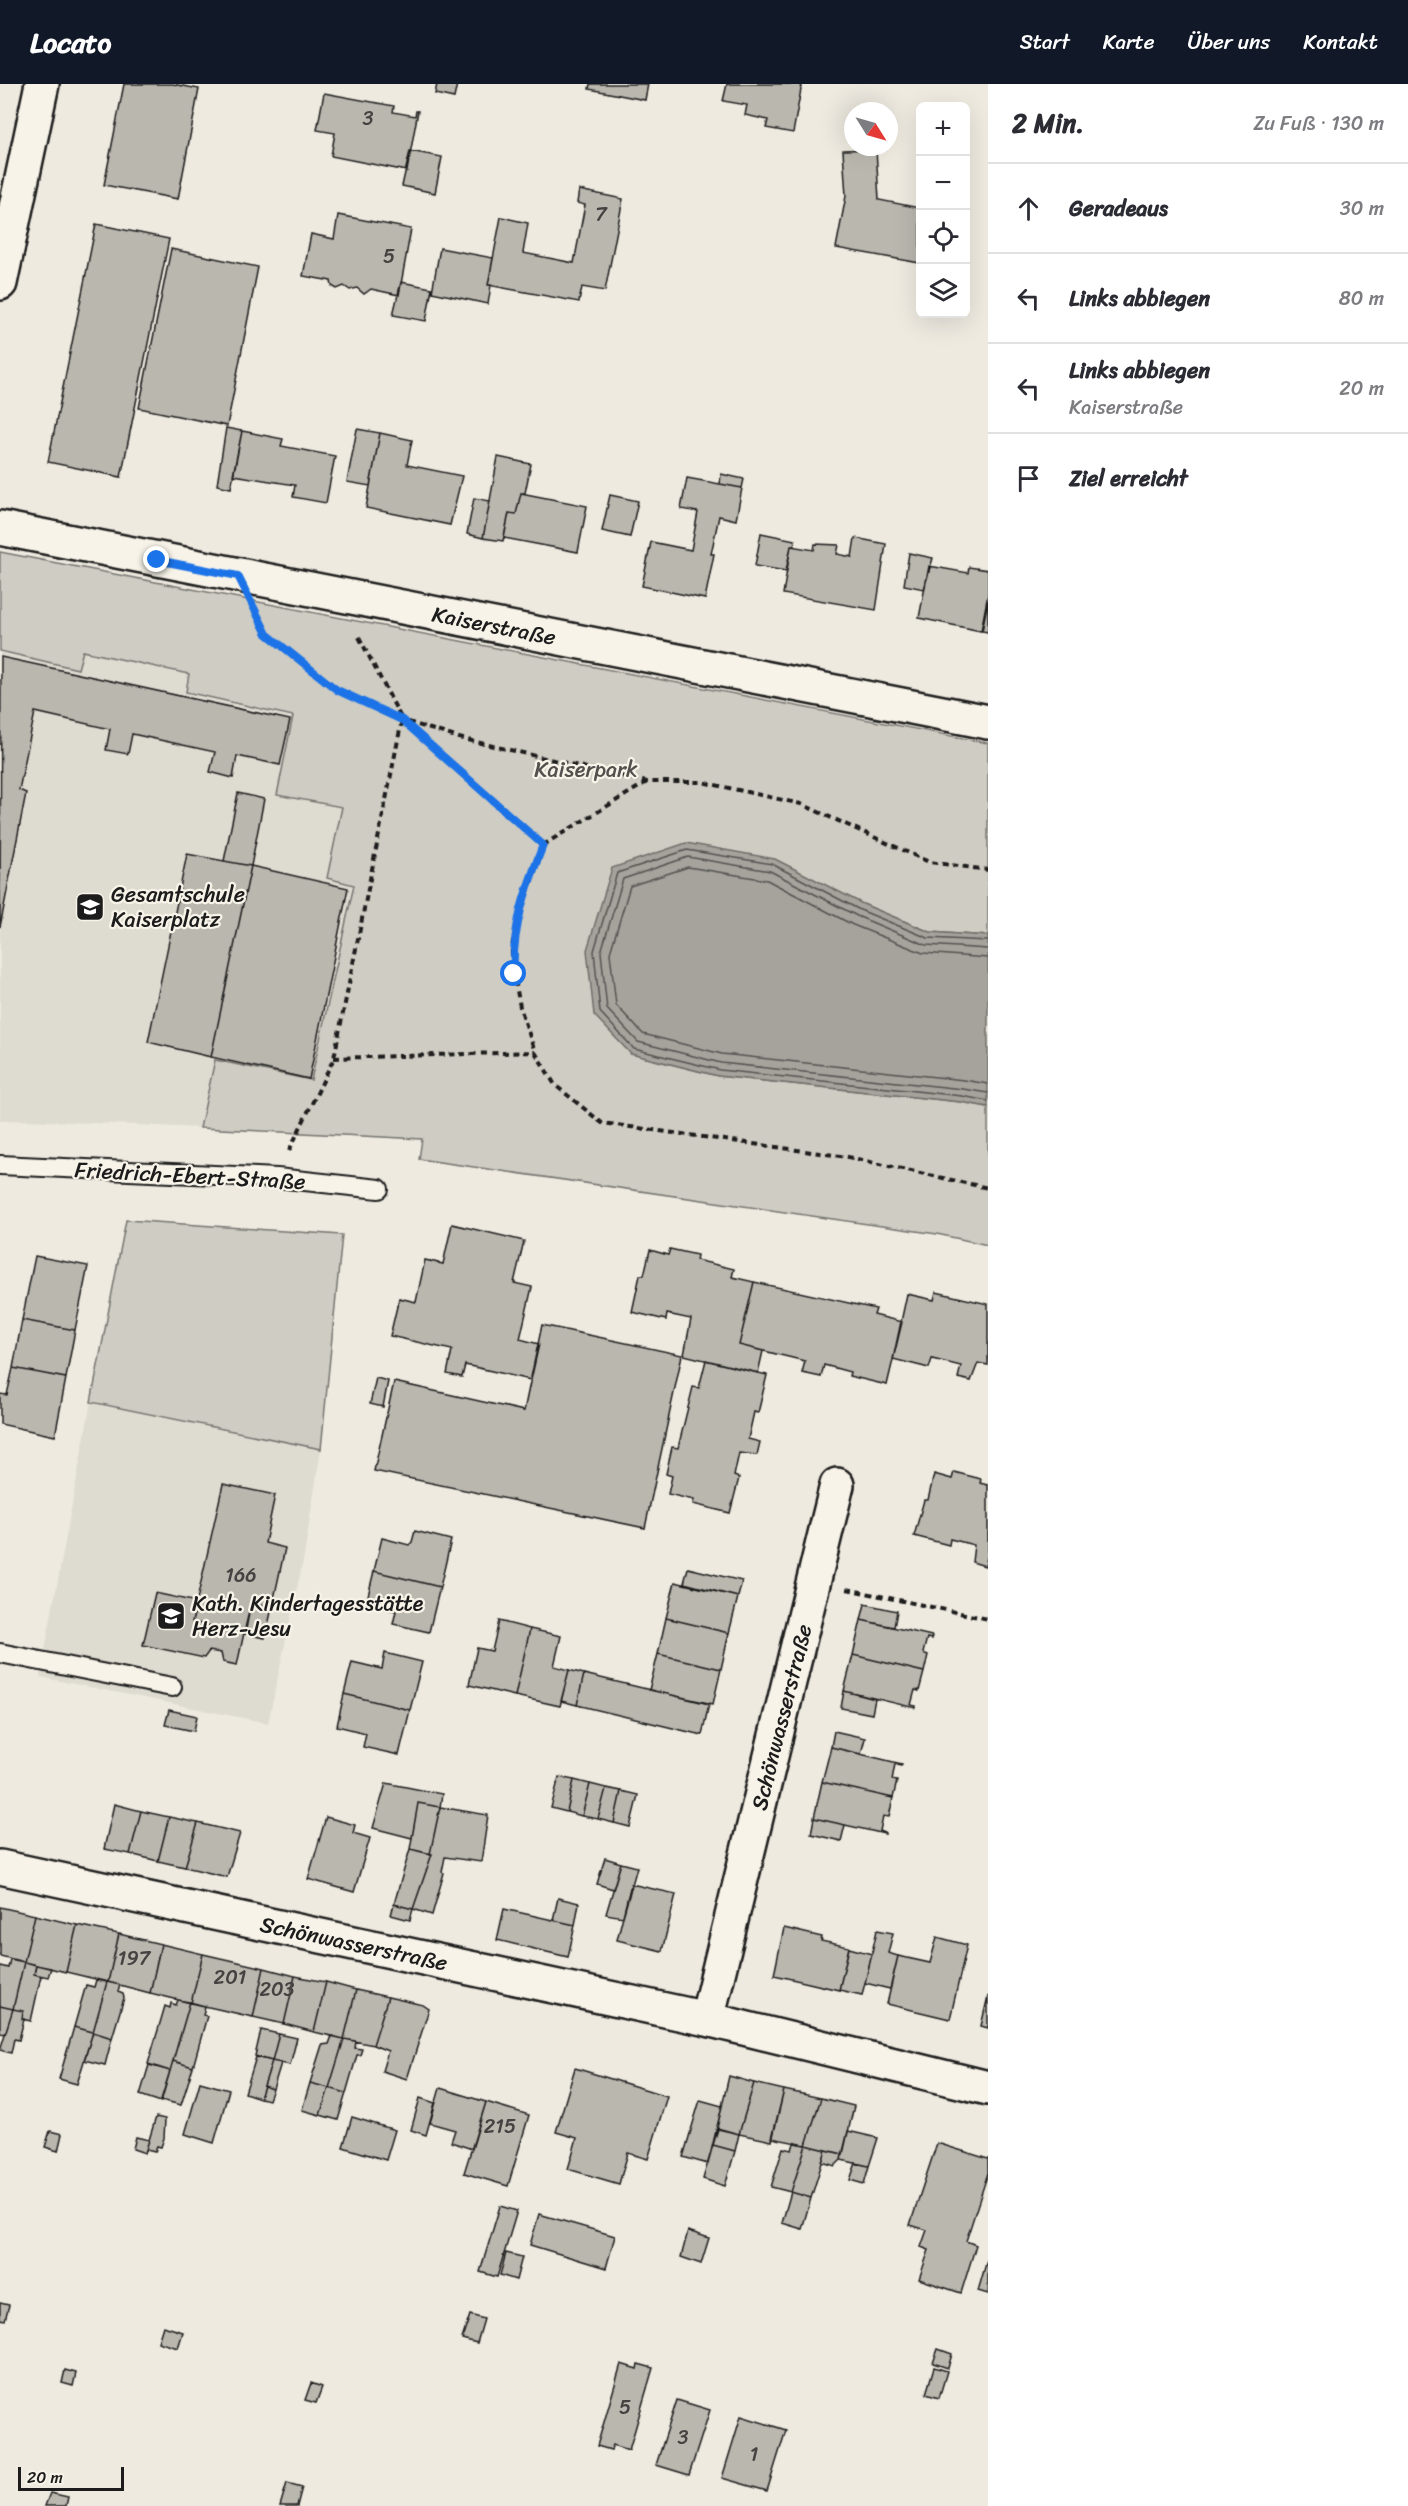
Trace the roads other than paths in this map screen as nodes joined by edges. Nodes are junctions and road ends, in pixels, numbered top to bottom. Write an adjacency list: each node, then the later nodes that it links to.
1 (42, 84): 2 (street)
2 (0, 284)
3 (0, 528): 4 (street, Kaiserstraße)
4 (988, 723)
5 (0, 1165): 6 (lane, Friedrich-Ebert-Straße)
6 (379, 1189)
7 (837, 1485): 11 (street, Schönwasserstraße)
8 (0, 1653): 9 (lane)
9 (172, 1687)
10 (0, 1868): 11 (street, Schönwasserstraße)
11 (707, 2019): 12 (street, Schönwasserstraße)
12 (988, 2088)

